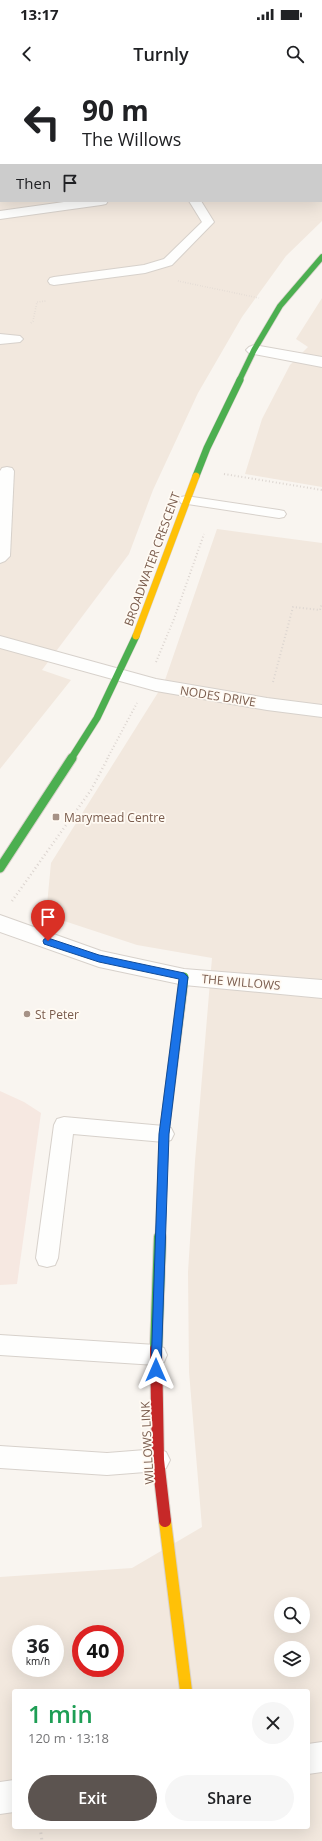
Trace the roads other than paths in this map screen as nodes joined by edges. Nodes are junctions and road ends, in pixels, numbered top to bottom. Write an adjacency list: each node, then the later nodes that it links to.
1 (94, 202): 3 (street)
2 (196, 202): 5 (lane)
3 (0, 215)
4 (322, 257): 6 (street, BROADWATER CRESCENT)
5 (54, 281)
6 (254, 350): 7 (street); 9 (street, BROADWATER CRESCENT)
7 (322, 362)
8 (7, 471): 11 (lane)
9 (186, 500): 10 (lane); 13 (street, BROADWATER CRESCENT)
10 (279, 514)
11 (0, 558)
12 (0, 642): 13 (street, NODES DRIVE)
13 (116, 675): 14 (street, NODES DRIVE); 15 (street, BROADWATER CRESCENT)
14 (322, 711)
15 (0, 868)
16 (0, 923): 17 (street, THE WILLOWS)
17 (184, 977): 18 (street, THE WILLOWS); 19 (street, WILLOWS LINK)
18 (322, 989)
19 (164, 1134): 20 (lane); 22 (street, WILLOWS LINK)
20 (47, 1258)
21 (0, 1345): 22 (lane)
22 (156, 1356): 24 (street, WILLOWS LINK)
23 (0, 1457): 24 (lane)
24 (158, 1460): 25 (street, WILLOWS LINK)
25 (186, 1689)
26 (322, 1757): 27 (street)
27 (310, 1759)
28 (12, 1796): 29 (street)
29 (0, 1798)

